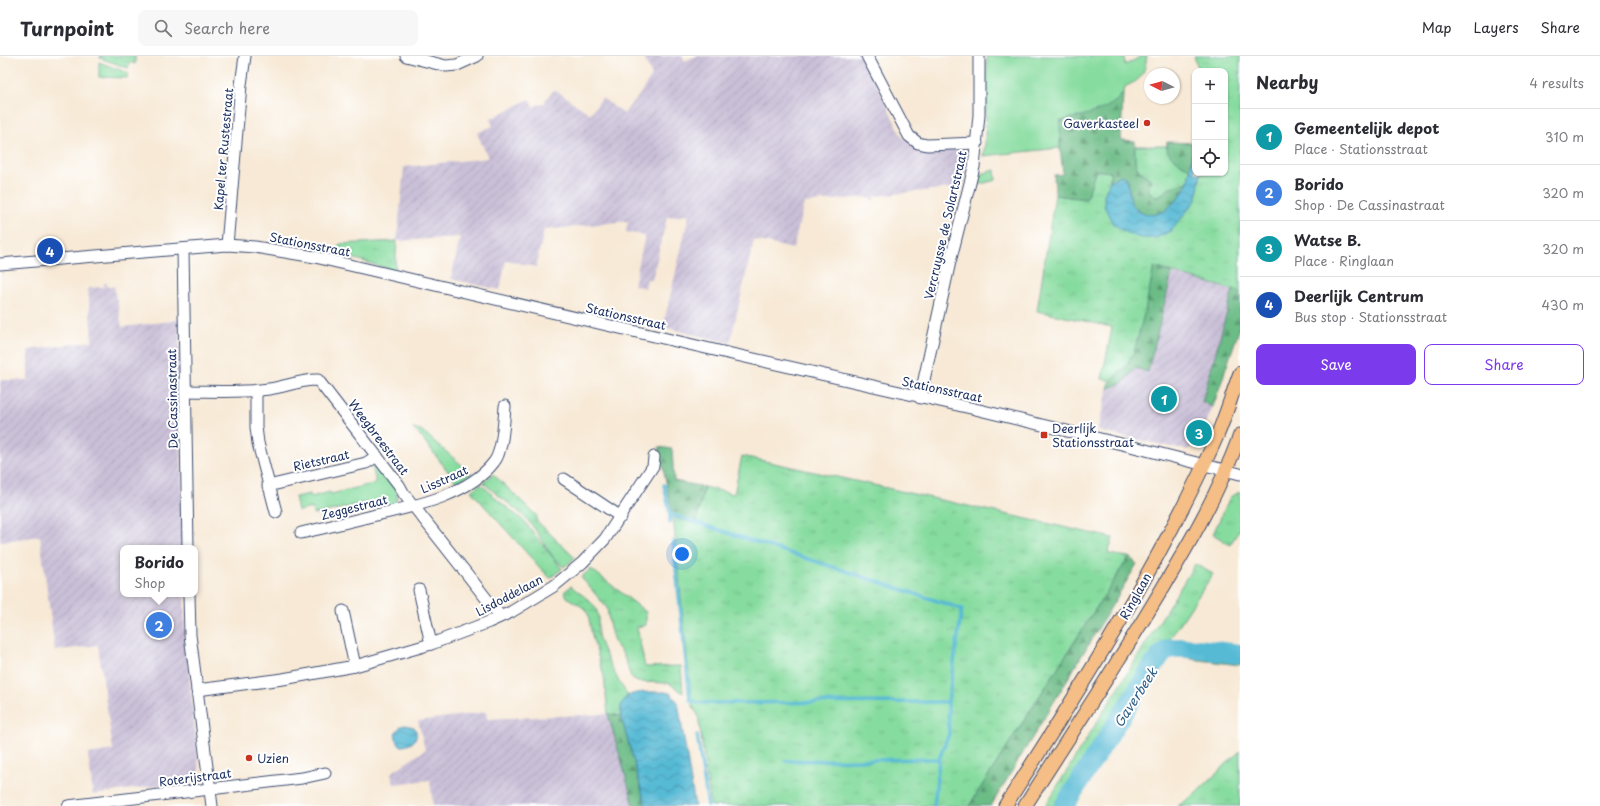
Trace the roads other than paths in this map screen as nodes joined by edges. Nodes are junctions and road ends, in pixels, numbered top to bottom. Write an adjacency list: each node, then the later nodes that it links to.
1 (245, 56): 8 (street, Kapel ter Rustestraat)
2 (406, 56): 6 (street)
3 (477, 56): 6 (street)
4 (867, 56): 7 (street)
5 (979, 56): 7 (street, Vercruysse de Solartstraat)
6 (443, 61)
7 (977, 143): 14 (street, Vercruysse de Solartstraat)
8 (227, 245): 9 (street, Stationsstraat); 14 (street, Stationsstraat)
9 (183, 249): 10 (street, Stationsstraat); 12 (street, De Cassinastraat)
10 (0, 264)
11 (1240, 373): 19 (main road, Ringlaan)
12 (185, 391): 13 (street, Weegbreestraat); 28 (street, De Cassinastraat)
13 (256, 391): 17 (street, Weegbreestraat); 23 (street)
14 (920, 398): 19 (street, Stationsstraat)
15 (506, 406): 24 (street, Lisstraat)
16 (1240, 435): 20 (main road, Ringlaan)
17 (377, 456): 23 (street, Rietstraat); 24 (street, Weegbreestraat)
18 (654, 457): 26 (street, Lisdoddelaan)
19 (1203, 465): 20 (street, Stationsstraat); 40 (main road, Ringlaan)
20 (1226, 471): 21 (street, Stationsstraat); 41 (main road, Ringlaan)
21 (1240, 474)
22 (564, 479): 26 (street)
23 (268, 486): 25 (street)
24 (414, 506): 27 (street, Zeggestraat); 32 (street, Weegbreestraat)
25 (276, 512)
26 (621, 518): 32 (street, Lisdoddelaan)
27 (301, 533)
28 (188, 545)
29 (419, 590): 33 (street)
30 (189, 597): 35 (street)
31 (343, 611): 34 (street)
32 (500, 616): 33 (street, Lisdoddelaan)
33 (431, 644): 34 (street, Lisdoddelaan)
34 (355, 666): 35 (street, Lisdoddelaan)
35 (197, 690): 37 (street)
36 (325, 773): 37 (street, Roterijstraat)
37 (210, 788): 38 (street, Roterijstraat); 39 (street)
38 (68, 806)
39 (212, 806)
40 (1005, 806)
41 (1025, 806)

